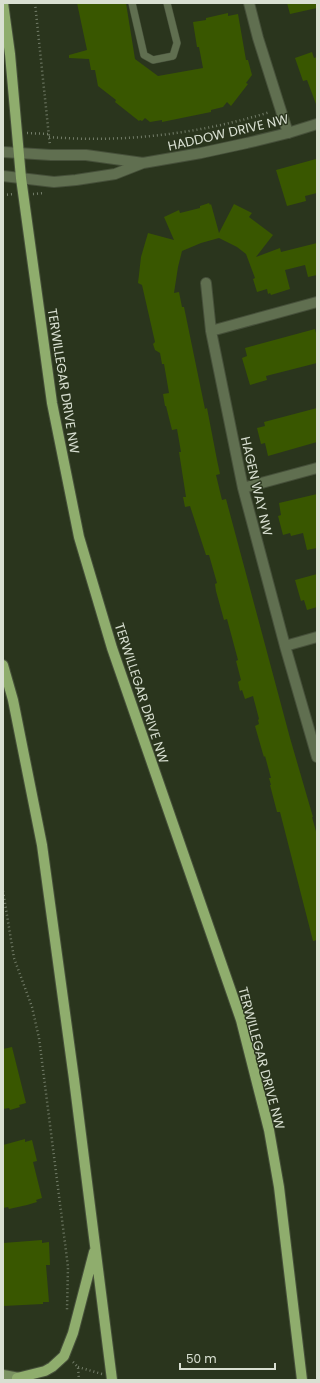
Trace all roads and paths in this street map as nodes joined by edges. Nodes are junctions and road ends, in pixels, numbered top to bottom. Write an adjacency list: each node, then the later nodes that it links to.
1 (3, 3): 13 (main road, TERWILLEGAR DRIVE NW)
2 (35, 3): 10 (path)
3 (132, 3): 4 (lane)
4 (167, 3)
5 (249, 3): 9 (street)
6 (270, 112): 10 (path)
7 (317, 124): 9 (street, HADDOW DRIVE NW)
8 (34, 133): 10 (path)
9 (288, 133): 14 (street, HADDOW DRIVE NW)
10 (49, 135): 11 (path)
11 (50, 147)
12 (3, 152): 13 (street, HADDOW DRIVE NW)
13 (19, 153): 14 (street, HADDOW DRIVE NW); 16 (main road, TERWILLEGAR DRIVE NW)
14 (144, 162): 16 (street, HADDOW DRIVE NW)
15 (3, 176): 16 (street, HADDOW DRIVE NW)
16 (22, 178): 37 (main road, TERWILLEGAR DRIVE NW)
17 (206, 283): 19 (street, HAGEN WAY NW)
18 (317, 302): 19 (street)
19 (211, 331): 21 (street, HAGEN WAY NW)
20 (317, 468): 21 (street)
21 (243, 488): 23 (street, HAGEN WAY NW)
22 (317, 637): 23 (street)
23 (285, 646): 25 (street, HAGEN WAY NW)
24 (3, 665): 27 (main road)
25 (317, 757)
26 (3, 891): 28 (path)
27 (95, 1246): 33 (main road); 36 (main road)
28 (66, 1313)
29 (68, 1359): 30 (path)
30 (78, 1367): 31 (path); 35 (path)
31 (92, 1372)
32 (3, 1375): 33 (main road)
33 (17, 1378): 34 (main road)
34 (28, 1380)
35 (79, 1380)
36 (112, 1380)
37 (302, 1380)

